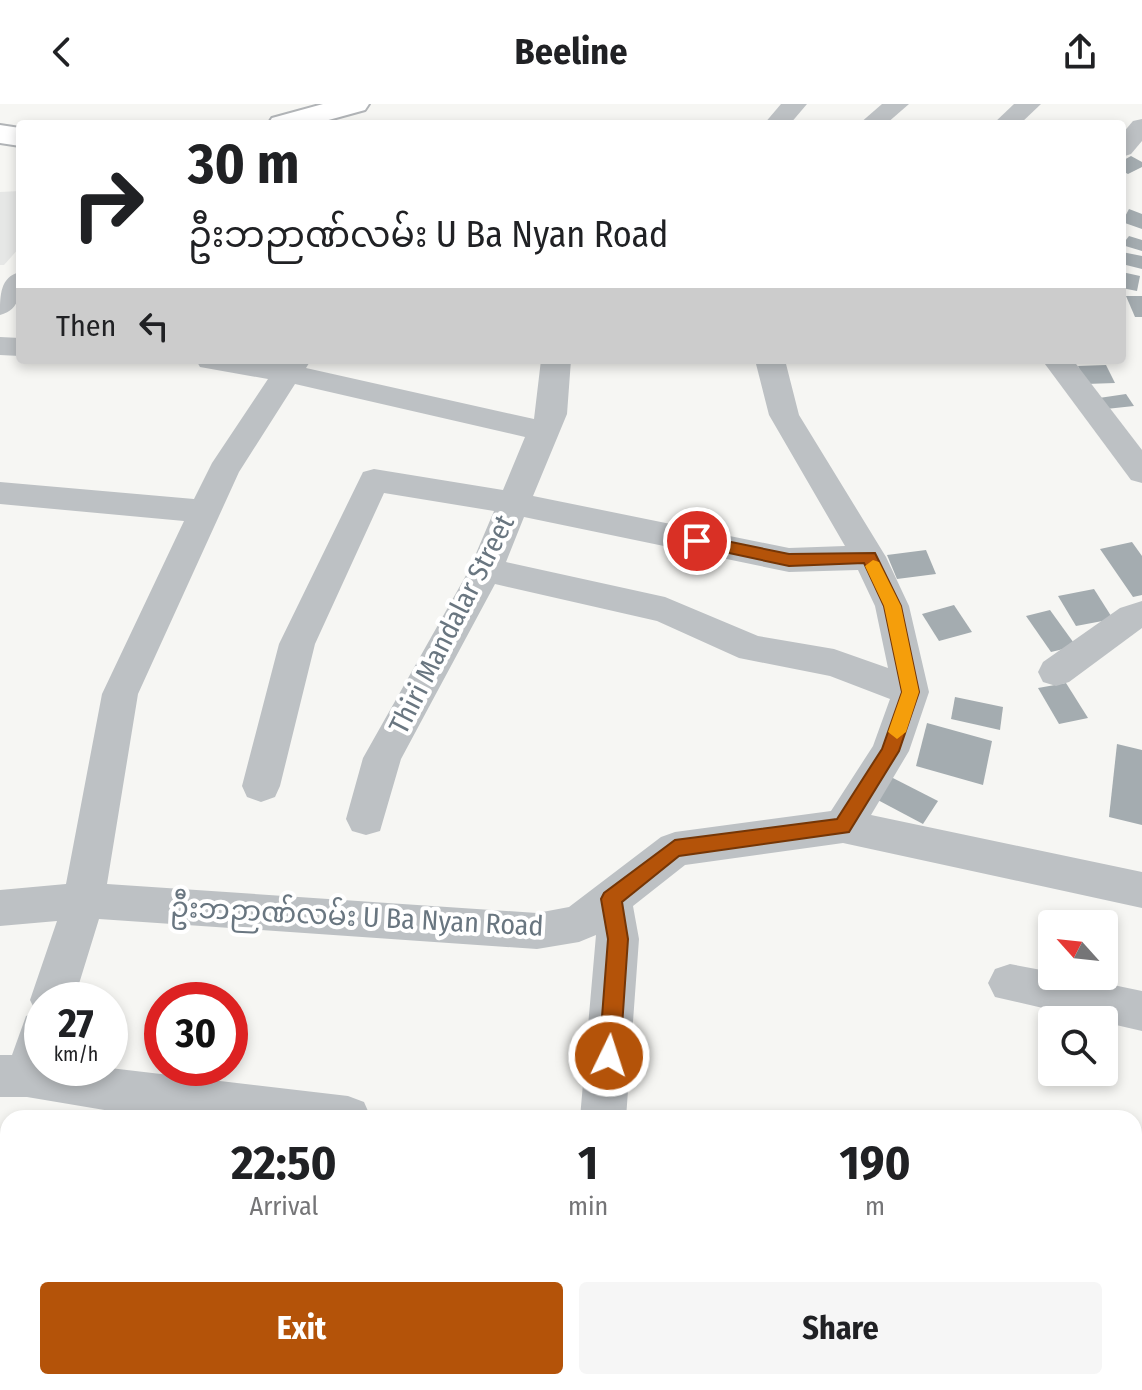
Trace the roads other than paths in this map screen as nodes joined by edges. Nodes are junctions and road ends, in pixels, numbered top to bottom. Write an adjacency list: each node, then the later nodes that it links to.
1 (355, 104): 5 (highway)
2 (795, 104): 6 (street)
3 (897, 104): 7 (street)
4 (1029, 104): 8 (street)
5 (297, 120)
6 (780, 120)
7 (876, 120)
8 (1010, 120)
9 (1142, 126): 10 (street)
10 (1126, 144)
11 (16, 285): 12 (street)
12 (0, 306)
13 (257, 364): 17 (street)
14 (556, 364): 18 (street, Thiri Mandalar Street)
15 (771, 364): 23 (street)
16 (1060, 364): 19 (street)
17 (292, 367): 18 (street); 22 (street)
18 (543, 431): 21 (street, Thiri Mandalar Street)
19 (1142, 472)
20 (0, 493): 22 (street)
21 (513, 503): 23 (street); 24 (street, Thiri Mandalar Street); 28 (street)
22 (205, 511): 33 (street)
23 (869, 557): 27 (street)
24 (486, 570): 27 (street); 29 (street, Thiri Mandalar Street)
25 (1142, 614): 26 (street)
26 (1056, 672)
27 (911, 692): 30 (street)
28 (261, 786)
29 (366, 819)
30 (843, 826): 31 (street, ဦးဘဉာဏ်လမ်း U Ba Nyan Road); 32 (street, ဦးဘဉာဏ်လမ်း U Ba Nyan Road)
31 (1142, 890)
32 (611, 899): 33 (street, ဦးဘဉာဏ်လမ်း U Ba Nyan Road); 40 (street)
33 (84, 900): 34 (street, ဦးဘဉာဏ်လမ်း U Ba Nyan Road); 35 (street)
34 (0, 908)
35 (58, 982)
36 (1010, 983): 37 (street)
37 (1142, 1011)
38 (14, 1076): 39 (street)
39 (275, 1110)
40 (604, 1110)

